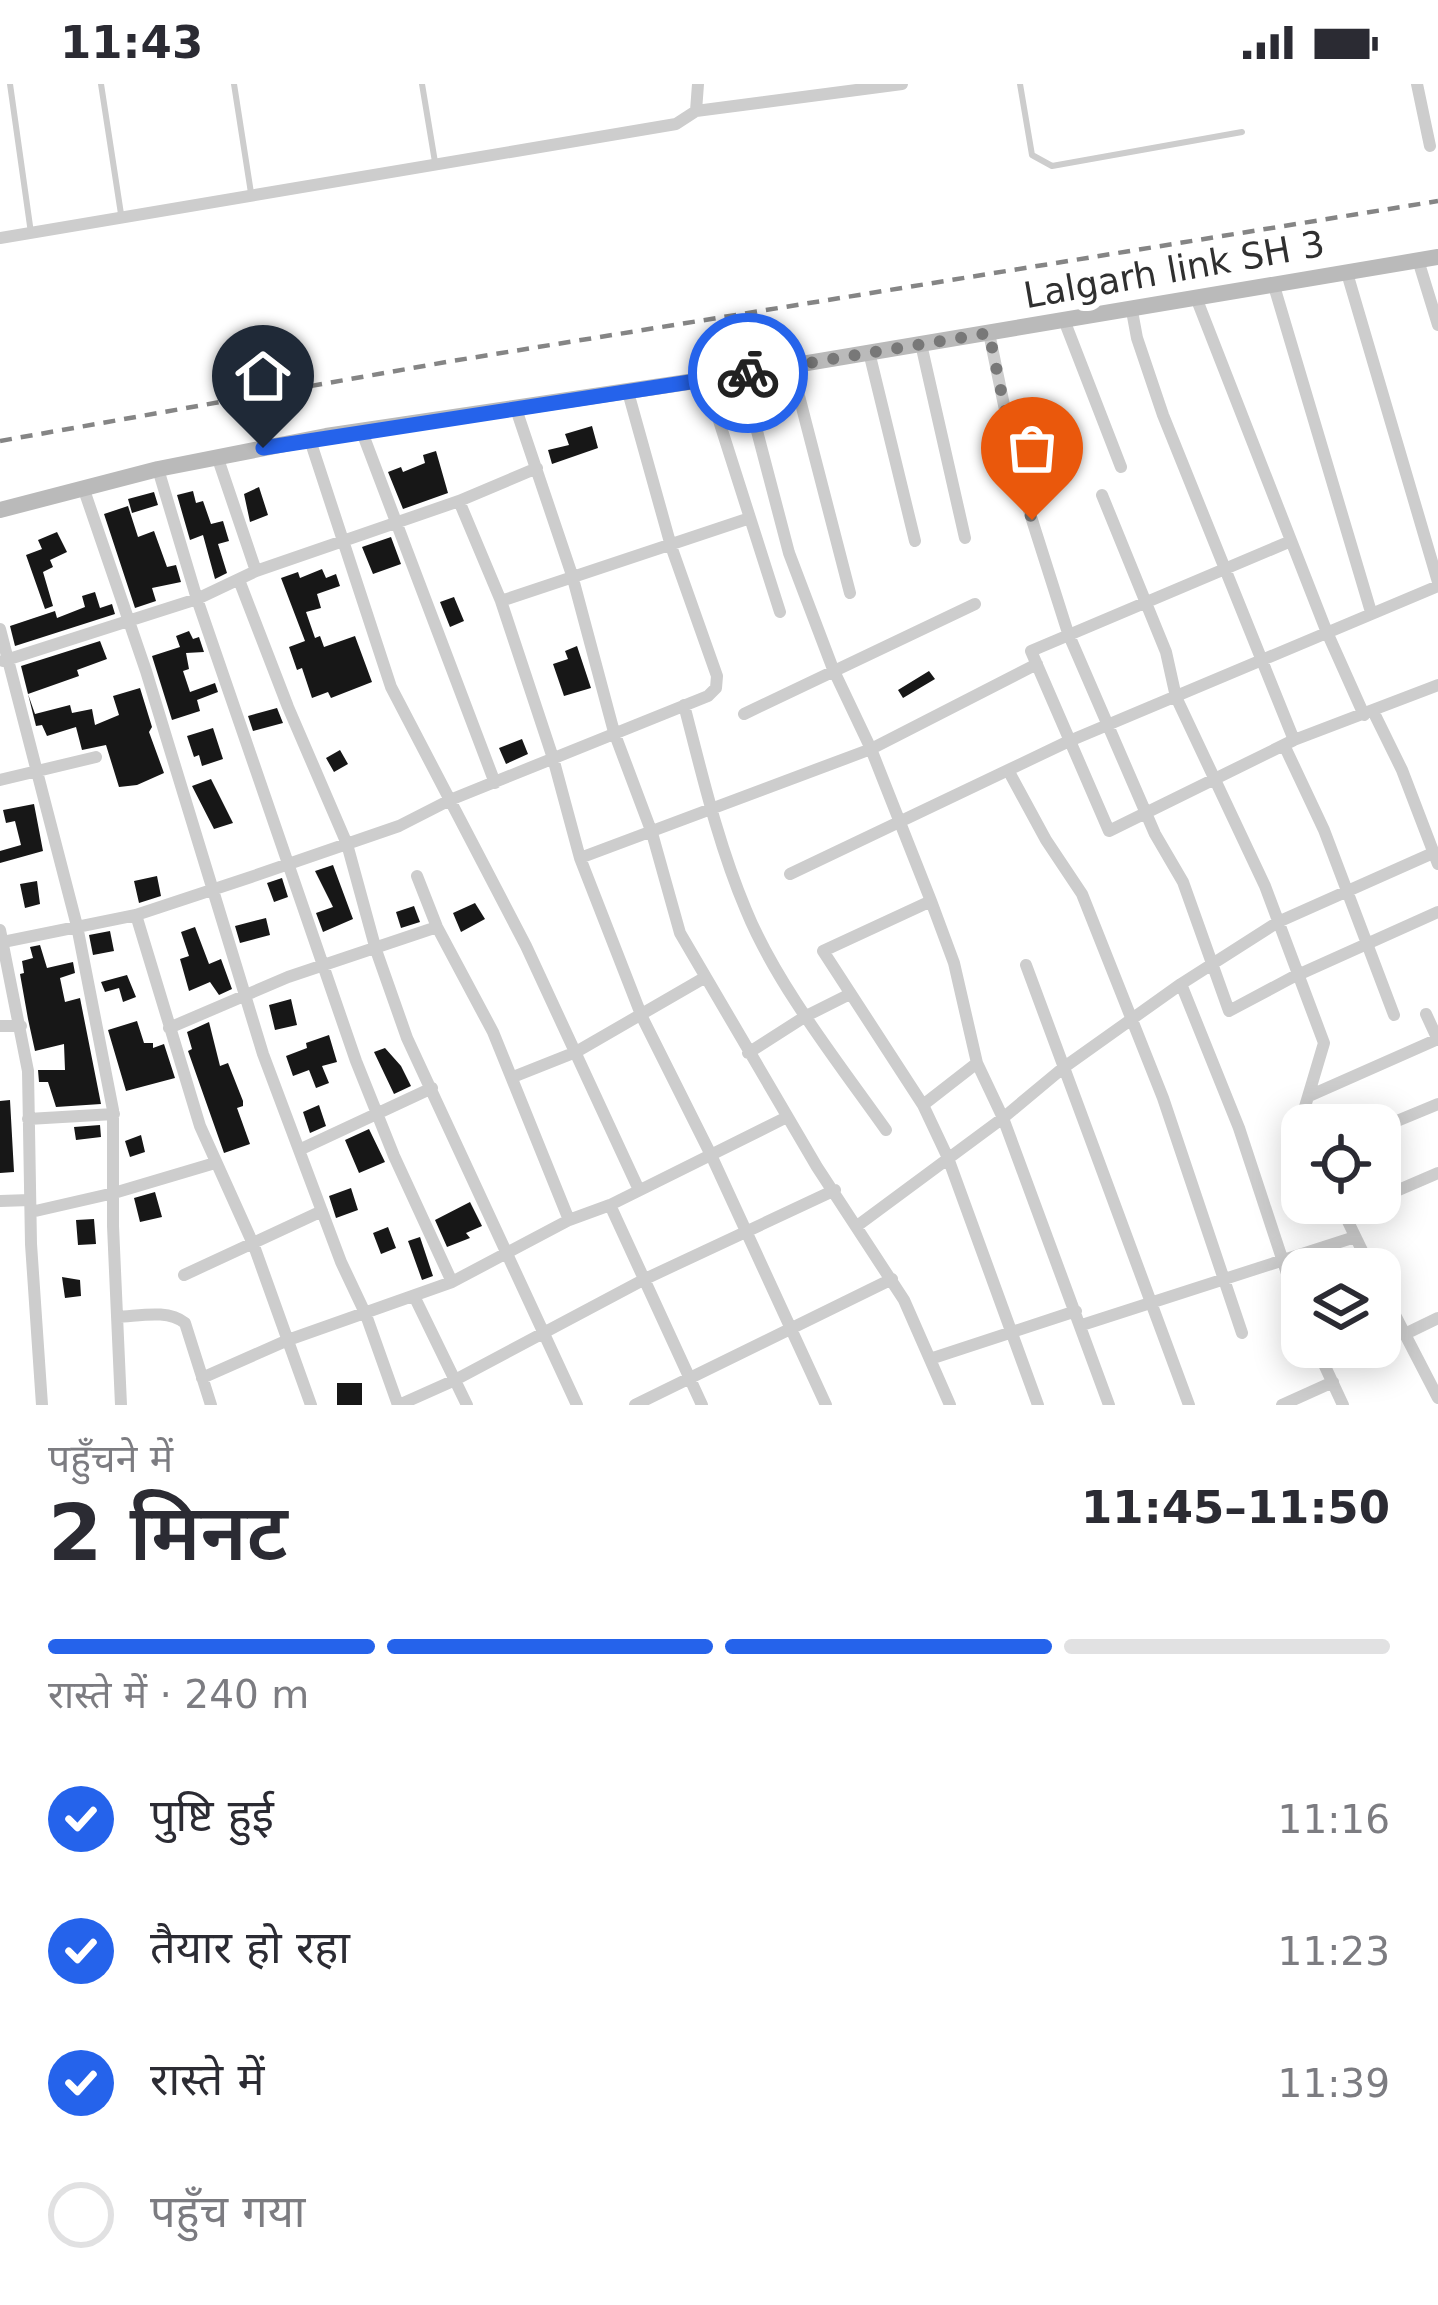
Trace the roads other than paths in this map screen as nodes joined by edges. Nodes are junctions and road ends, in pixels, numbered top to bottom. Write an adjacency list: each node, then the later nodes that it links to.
1 (10, 84): 15 (lane)
2 (101, 84): 14 (lane)
3 (234, 84): 13 (lane)
4 (422, 84): 12 (lane)
5 (698, 84): 9 (street)
6 (902, 84): 9 (street)
7 (1020, 84): 10 (lane)
8 (1417, 84): 11 (street)
9 (696, 111): 12 (street)
10 (1242, 132)
11 (1430, 146)
12 (436, 166): 13 (street)
13 (251, 196): 14 (street)
14 (121, 218): 15 (street)
15 (31, 232): 16 (street)
16 (0, 238)
17 (1438, 257): 18 (street, Lalgarh link SH 3)
18 (1418, 260): 19 (street, Lalgarh link SH 3); 24 (street)
19 (1347, 273): 20 (street, Lalgarh link SH 3); 54 (street)
20 (1274, 286): 21 (street, Lalgarh link SH 3); 61 (street)
21 (1197, 299): 22 (street, Lalgarh link SH 3); 48 (street)
22 (1132, 310): 23 (street, Lalgarh link SH 3); 50 (street)
23 (1064, 320): 25 (street, Lalgarh link SH 3); 36 (street)
24 (1438, 325)
25 (989, 333): 26 (street, Lalgarh link SH 3); 65 (street)
26 (921, 344): 27 (street, Lalgarh link SH 3); 45 (street)
27 (869, 352): 28 (street, Lalgarh link SH 3); 47 (street)
28 (790, 365): 29 (street, Lalgarh link SH 3); 55 (street)
29 (742, 374): 30 (street, Lalgarh link SH 3); 69 (street)
30 (706, 380): 31 (street, Lalgarh link SH 3); 43 (street)
31 (628, 392): 32 (street, Lalgarh link SH 3); 49 (street)
32 (515, 410): 33 (street, Lalgarh link SH 3); 37 (street)
33 (362, 432): 34 (street, Lalgarh link SH 3); 44 (street)
34 (310, 440): 35 (street, Lalgarh link SH 3); 46 (street)
35 (217, 456): 38 (street, Lalgarh link SH 3); 51 (street)
36 (1121, 467)
37 (537, 468): 41 (street); 52 (street)
38 (158, 469): 39 (street, Lalgarh link SH 3); 56 (street)
39 (83, 488): 42 (street, Lalgarh link SH 3); 62 (street)
40 (1102, 495): 57 (street)
41 (459, 501): 44 (street); 58 (street)
42 (0, 511)
43 (750, 518): 49 (street); 60 (street)
44 (397, 521): 46 (street); 86 (street)
45 (965, 538)
46 (340, 540): 51 (street); 87 (street)
47 (914, 541)
48 (1291, 541): 50 (street); 64 (street)
49 (670, 546): 52 (street); 72 (street)
50 (1223, 567): 57 (street); 66 (street)
51 (256, 571): 53 (street)
52 (572, 574): 58 (street); 76 (street)
53 (239, 580): 56 (street); 92 (street)
54 (1438, 584): 61 (street)
55 (850, 592)
56 (197, 598): 62 (street); 95 (street)
57 (1144, 600): 65 (street); 71 (street)
58 (501, 601): 81 (street)
59 (975, 604): 69 (street)
60 (779, 612)
61 (1371, 612): 64 (street)
62 (128, 619): 67 (street); 98 (street)
63 (0, 629): 67 (street)
64 (1326, 630): 66 (street); 73 (street)
65 (1068, 633): 68 (street); 75 (street)
66 (1260, 658): 71 (street); 78 (street)
67 (4, 660): 83 (street)
68 (1037, 664): 77 (street); 79 (street)
69 (833, 669): 74 (street); 79 (street)
70 (1438, 685): 73 (street)
71 (1176, 697): 75 (street); 84 (street)
72 (684, 705): 76 (street); 88 (street)
73 (1368, 713): 78 (street); 94 (street)
74 (744, 714)
75 (1106, 725): 77 (street); 89 (street)
76 (614, 732): 81 (street); 91 (street)
77 (1067, 742): 82 (street); 89 (street)
78 (1289, 742): 84 (street); 99 (street)
79 (871, 749): 88 (street); 90 (street)
80 (96, 757): 83 (street)
81 (553, 758): 86 (street); 93 (street)
82 (1008, 770): 90 (street); 121 (street)
83 (37, 772): 85 (street); 104 (street)
84 (1214, 778): 89 (street); 103 (street)
85 (0, 780)
86 (495, 782): 87 (street)
87 (450, 800): 92 (street); 126 (street)
88 (711, 810): 91 (street); 119 (street)
89 (1145, 811): 111 (street)
90 (900, 820): 96 (street); 100 (street)
91 (652, 833): 93 (street); 113 (street)
92 (347, 844): 95 (street); 108 (street)
93 (580, 858): 120 (street)
94 (1436, 859): 99 (street)
95 (290, 864): 98 (street); 110 (street)
96 (790, 874)
97 (417, 876): 105 (street)
98 (212, 890): 102 (street); 116 (street)
99 (1347, 890): 103 (street); 107 (street)
100 (931, 901): 115 (street); 128 (street)
101 (1438, 912): 107 (street)
102 (136, 915): 104 (street); 124 (street)
103 (1278, 922): 111 (street); 112 (street)
104 (77, 926): 106 (street); 137 (street)
105 (437, 927): 108 (street); 130 (street)
106 (2, 936): 123 (street)
107 (1367, 943): 112 (street); 118 (street)
108 (376, 950): 110 (street); 131 (street)
109 (1026, 965): 129 (street)
110 (325, 968): 116 (street); 136 (street)
111 (1211, 968): 112 (street); 114 (street)
112 (1298, 975): 132 (street)
113 (704, 978): 120 (street); 127 (street)
114 (1181, 984): 121 (street); 165 (street)
115 (850, 994): 119 (street); 135 (street)
116 (246, 997): 124 (street); 143 (street)
117 (1426, 1014): 125 (street)
118 (1394, 1015)
119 (806, 1016): 127 (street); 142 (street)
120 (642, 1017): 126 (street); 144 (street)
121 (1130, 1018): 129 (street); 169 (street)
122 (0, 1026): 123 (street)
123 (21, 1026): 140 (street)
124 (170, 1028): 146 (street)
125 (1438, 1040): 132 (street)
126 (575, 1052): 130 (street); 149 (street)
127 (748, 1053): 138 (street)
128 (977, 1063): 135 (street); 139 (street)
129 (1063, 1067): 139 (street); 173 (street)
130 (513, 1077): 156 (street)
131 (432, 1088): 136 (street); 164 (street)
132 (1309, 1096): 133 (street)
133 (1306, 1104)
134 (1438, 1104): 141 (street)
135 (923, 1105): 145 (street)
136 (377, 1113): 143 (street); 171 (street)
137 (114, 1114): 140 (street); 151 (street)
138 (787, 1118): 144 (street); 150 (street)
139 (1003, 1118): 145 (street); 176 (street)
140 (28, 1119): 154 (street)
141 (1401, 1119)
142 (886, 1130)
143 (299, 1150): 155 (street)
144 (711, 1155): 149 (street); 159 (street)
145 (948, 1157): 158 (street); 180 (street)
146 (214, 1162): 151 (street); 161 (street)
147 (1438, 1174): 148 (street)
148 (1401, 1189)
149 (639, 1190): 153 (street)
150 (835, 1190): 158 (street); 159 (street)
151 (114, 1193): 154 (street); 175 (street)
152 (0, 1201): 154 (street)
153 (610, 1205): 156 (street); 170 (street)
154 (30, 1206): 192 (street)
155 (322, 1211): 161 (street); 174 (street)
156 (568, 1220): 164 (street)
157 (1348, 1224): 160 (street)
158 (857, 1226): 168 (street)
159 (745, 1233): 170 (street); 179 (street)
160 (1354, 1237): 162 (street); 163 (street)
161 (254, 1246): 167 (street); 184 (street)
162 (1321, 1248)
163 (1360, 1248)
164 (508, 1251): 171 (street); 181 (street)
165 (1281, 1258)
166 (1281, 1261): 169 (street)
167 (184, 1275)
168 (892, 1279): 179 (street); 185 (street)
169 (1224, 1279): 173 (street); 182 (street)
170 (645, 1280): 181 (street); 187 (street)
171 (452, 1282): 172 (street)
172 (415, 1298): 174 (street); 189 (street)
173 (1152, 1305): 176 (street); 205 (street)
174 (366, 1315): 184 (street); 196 (street)
175 (117, 1317): 188 (street); 193 (street)
176 (1079, 1318): 180 (street); 204 (street)
177 (1438, 1318): 183 (street)
178 (1401, 1326): 183 (street)
179 (793, 1328): 187 (street); 201 (street)
180 (1012, 1332): 185 (street); 203 (street)
181 (545, 1333): 189 (street); 198 (street)
182 (1242, 1333)
183 (1405, 1334): 191 (street)
184 (288, 1340): 188 (street); 195 (street)
185 (930, 1359): 202 (street)
186 (1326, 1368): 190 (street)
187 (690, 1377): 199 (street); 200 (street)
188 (202, 1378): 194 (street)
189 (455, 1380): 196 (street); 197 (street)
190 (1333, 1382): 206 (street); 207 (street)
191 (1437, 1395)
192 (42, 1405)
193 (121, 1405)
194 (211, 1405)
195 (311, 1405)
196 (399, 1405)
197 (467, 1405)
198 (578, 1405)
199 (635, 1405)
200 (702, 1405)
201 (826, 1405)
202 (950, 1405)
203 (1038, 1405)
204 (1109, 1405)
205 (1189, 1405)
206 (1282, 1405)
207 (1342, 1405)

